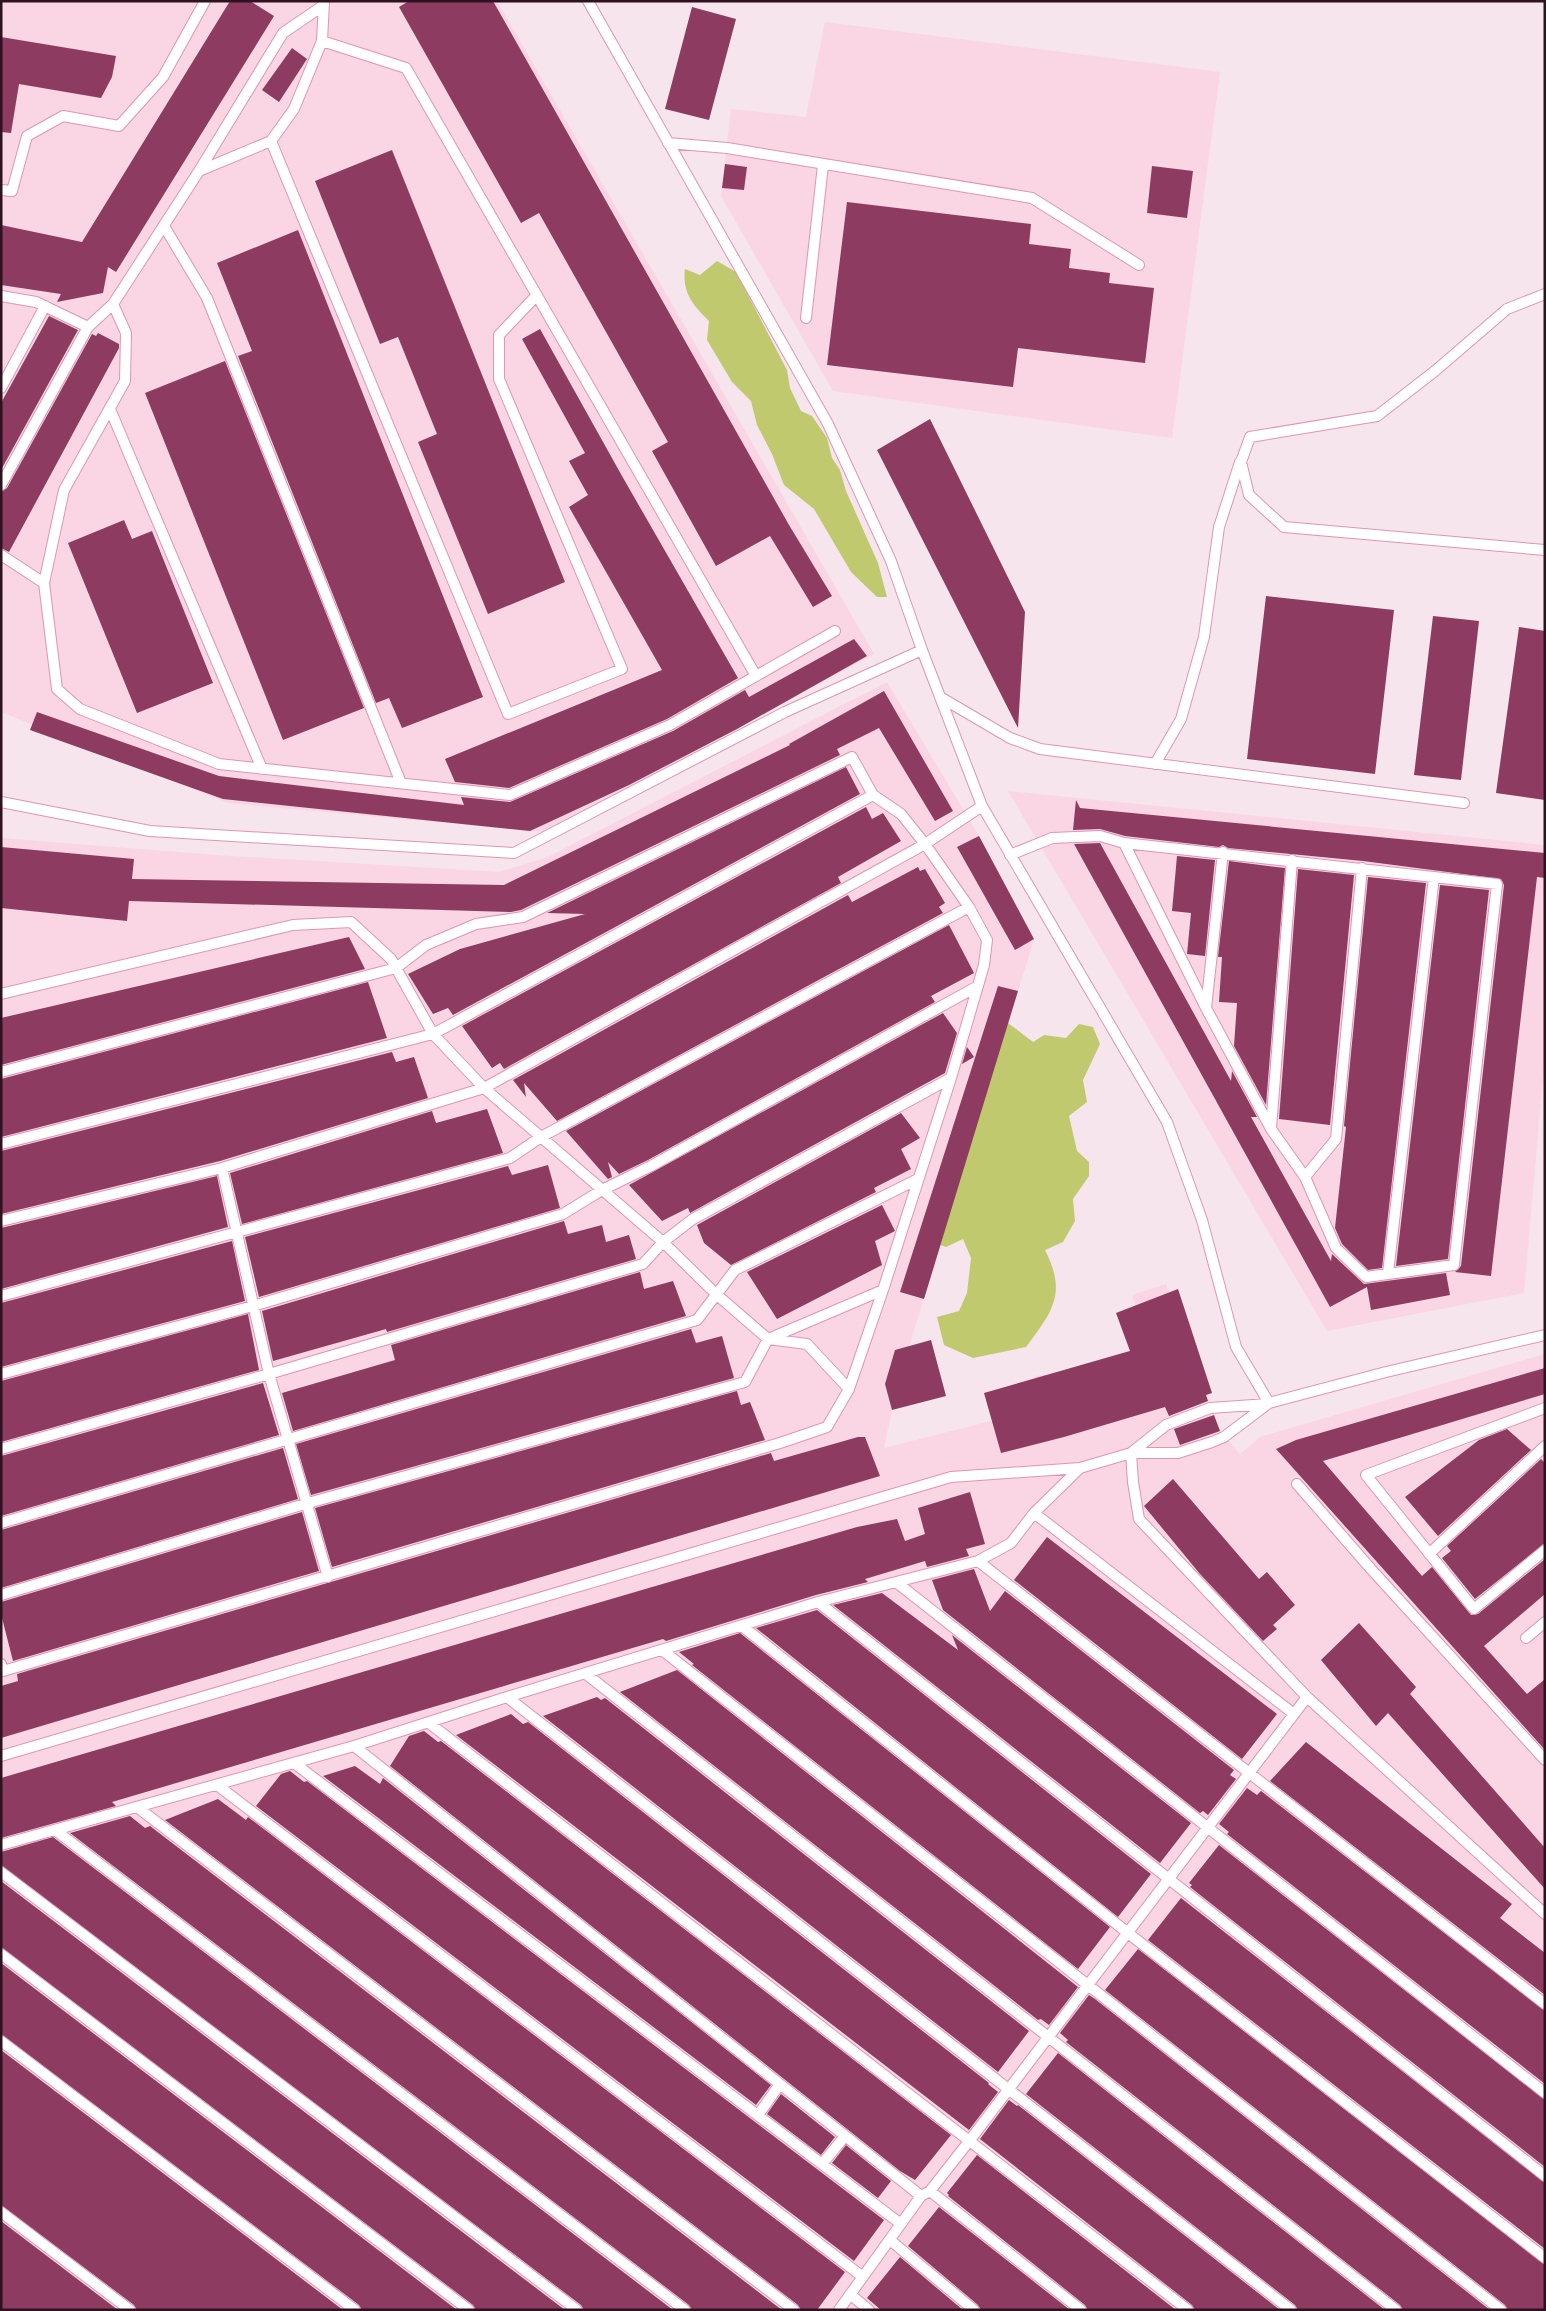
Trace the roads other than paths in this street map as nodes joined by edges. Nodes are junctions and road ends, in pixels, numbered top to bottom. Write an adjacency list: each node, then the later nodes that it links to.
1 (205, 1): 9 (lane)
2 (588, 1): 6 (lane)
3 (324, 3): 4 (lane); 8 (lane)
4 (322, 42): 5 (lane); 13 (lane)
5 (271, 141): 8 (lane); 13 (lane)
6 (668, 143): 7 (lane); 27 (lane)
7 (823, 165): 11 (lane); 17 (lane)
8 (199, 171): 10 (lane)
9 (1, 190)
10 (164, 226): 15 (lane); 32 (lane)
11 (1139, 265)
12 (1545, 294): 21 (lane)
13 (537, 295): 28 (lane)
14 (1, 296): 16 (lane)
15 (113, 304): 18 (lane); 20 (lane)
16 (45, 306): 18 (lane); 19 (lane)
17 (806, 318)
18 (88, 327): 22 (lane)
19 (1, 388)
20 (110, 409): 25 (lane); 31 (lane)
21 (1241, 462): 23 (lane); 30 (lane)
22 (1, 485)
23 (1545, 550)
24 (1, 555): 25 (lane)
25 (44, 583): 31 (lane)
26 (835, 631): 28 (lane)
27 (922, 650): 29 (lane); 34 (lane)
28 (756, 676): 32 (lane)
29 (940, 697): 30 (lane); 36 (lane)
30 (1155, 764): 35 (lane)
31 (262, 769): 32 (lane)
32 (401, 783)
33 (873, 795): 38 (lane); 45 (lane); 49 (lane)
34 (1, 802)
35 (1464, 803)
36 (982, 806): 38 (lane); 40 (lane)
37 (1124, 843): 39 (lane); 40 (lane); 48 (lane)
38 (925, 844): 44 (lane); 52 (lane)
39 (1223, 852): 41 (lane); 48 (lane)
40 (1010, 855): 73 (lane)
41 (1292, 860): 42 (lane); 53 (lane)
42 (1362, 868): 43 (lane); 57 (lane)
43 (1434, 877): 63 (lane); 63 (lane)
44 (969, 907): 46 (lane); 54 (lane)
45 (396, 968): 47 (lane); 49 (lane); 50 (lane)
46 (978, 986): 51 (lane); 59 (lane)
47 (1, 994)
48 (1206, 1008): 53 (lane)
49 (433, 1034): 52 (lane); 55 (lane)
50 (1, 1072)
51 (951, 1078): 58 (lane); 62 (lane)
52 (484, 1088): 54 (lane); 56 (lane)
53 (1271, 1129): 57 (lane)
54 (541, 1137): 59 (lane); 61 (lane)
55 (1, 1144)
56 (222, 1168): 60 (lane); 61 (lane)
57 (1305, 1177): 63 (lane)
58 (918, 1179): 64 (lane); 65 (lane)
59 (602, 1190): 62 (lane); 67 (lane)
60 (1, 1221)
61 (235, 1232): 66 (lane); 67 (lane)
62 (662, 1242): 65 (lane); 71 (lane)
63 (1388, 1273)
64 (883, 1290): 69 (lane); 72 (lane)
65 (716, 1294): 69 (lane); 75 (lane)
66 (1, 1296)
67 (253, 1306): 70 (lane); 71 (lane)
68 (1545, 1335): 73 (lane)
69 (768, 1338): 72 (lane); 81 (lane)
70 (1, 1374)
71 (269, 1374): 75 (lane); 77 (lane)
72 (850, 1389): 87 (lane)
73 (1269, 1404): 78 (lane); 78 (lane)
74 (1545, 1408): 85 (lane)
75 (288, 1440): 81 (lane); 83 (lane)
76 (1545, 1446): 85 (lane)
77 (1, 1449)
78 (1131, 1453): 79 (lane); 97 (lane)
79 (1080, 1468): 82 (lane); 102 (lane)
80 (1297, 1484): 103 (lane)
81 (308, 1504): 87 (lane); 89 (lane)
82 (1034, 1513): 86 (lane); 99 (lane)
83 (1, 1524)
84 (1545, 1550): 85 (lane)
85 (1429, 1554)
86 (978, 1562): 88 (lane); 105 (lane)
87 (328, 1577): 95 (lane)
88 (896, 1582): 90 (lane); 108 (lane)
89 (1, 1595)
90 (818, 1602): 92 (lane); 112 (lane)
91 (1545, 1622): 93 (lane)
92 (742, 1626): 94 (lane); 114 (lane)
93 (1526, 1638)
94 (662, 1650): 96 (lane); 116 (lane)
95 (1, 1664)
96 (586, 1674): 98 (lane); 118 (lane)
97 (1307, 1696): 99 (lane); 113 (lane)
98 (506, 1697): 100 (lane); 121 (lane)
99 (1294, 1714): 105 (lane)
100 (429, 1723): 101 (lane); 125 (lane)
101 (354, 1746): 104 (lane); 120 (lane)
102 (1, 1756)
103 (1545, 1760)
104 (294, 1763): 106 (lane); 123 (lane)
105 (1249, 1773): 108 (lane); 117 (lane)
106 (217, 1785): 107 (lane); 133 (lane)
107 (137, 1807): 109 (lane); 140 (lane)
108 (1208, 1828): 112 (lane); 122 (lane)
109 (55, 1830): 110 (lane); 139 (lane)
110 (1, 1845)
111 (1, 1872): 138 (lane)
112 (1168, 1880): 114 (lane); 127 (lane)
113 (1545, 1914)
114 (1128, 1933): 116 (lane); 132 (lane)
115 (1, 1954): 137 (lane)
116 (1088, 1985): 118 (lane); 148 (lane)
117 (1545, 2004)
118 (1048, 2038): 121 (lane); 147 (lane)
119 (1, 2041): 136 (lane)
120 (780, 2084): 123 (lane); 124 (lane)
121 (1008, 2090): 125 (lane); 146 (lane)
122 (1545, 2093)
123 (758, 2116): 126 (lane)
124 (845, 2136): 126 (lane); 128 (lane)
125 (970, 2140): 128 (lane); 145 (lane)
126 (822, 2164): 130 (lane)
127 (1545, 2176)
128 (926, 2194): 130 (lane); 144 (lane)
129 (1, 2212): 135 (lane)
130 (901, 2224): 131 (lane)
131 (890, 2240): 133 (lane); 143 (lane)
132 (1545, 2258)
133 (863, 2277): 134 (lane)
134 (850, 2294): 141 (lane); 142 (lane)
135 (130, 2310)
136 (356, 2310)
137 (470, 2310)
138 (577, 2310)
139 (685, 2310)
140 (794, 2310)
141 (839, 2310)
142 (869, 2310)
143 (974, 2310)
144 (1081, 2310)
145 (1188, 2310)
146 (1292, 2310)
147 (1396, 2310)
148 (1501, 2310)

